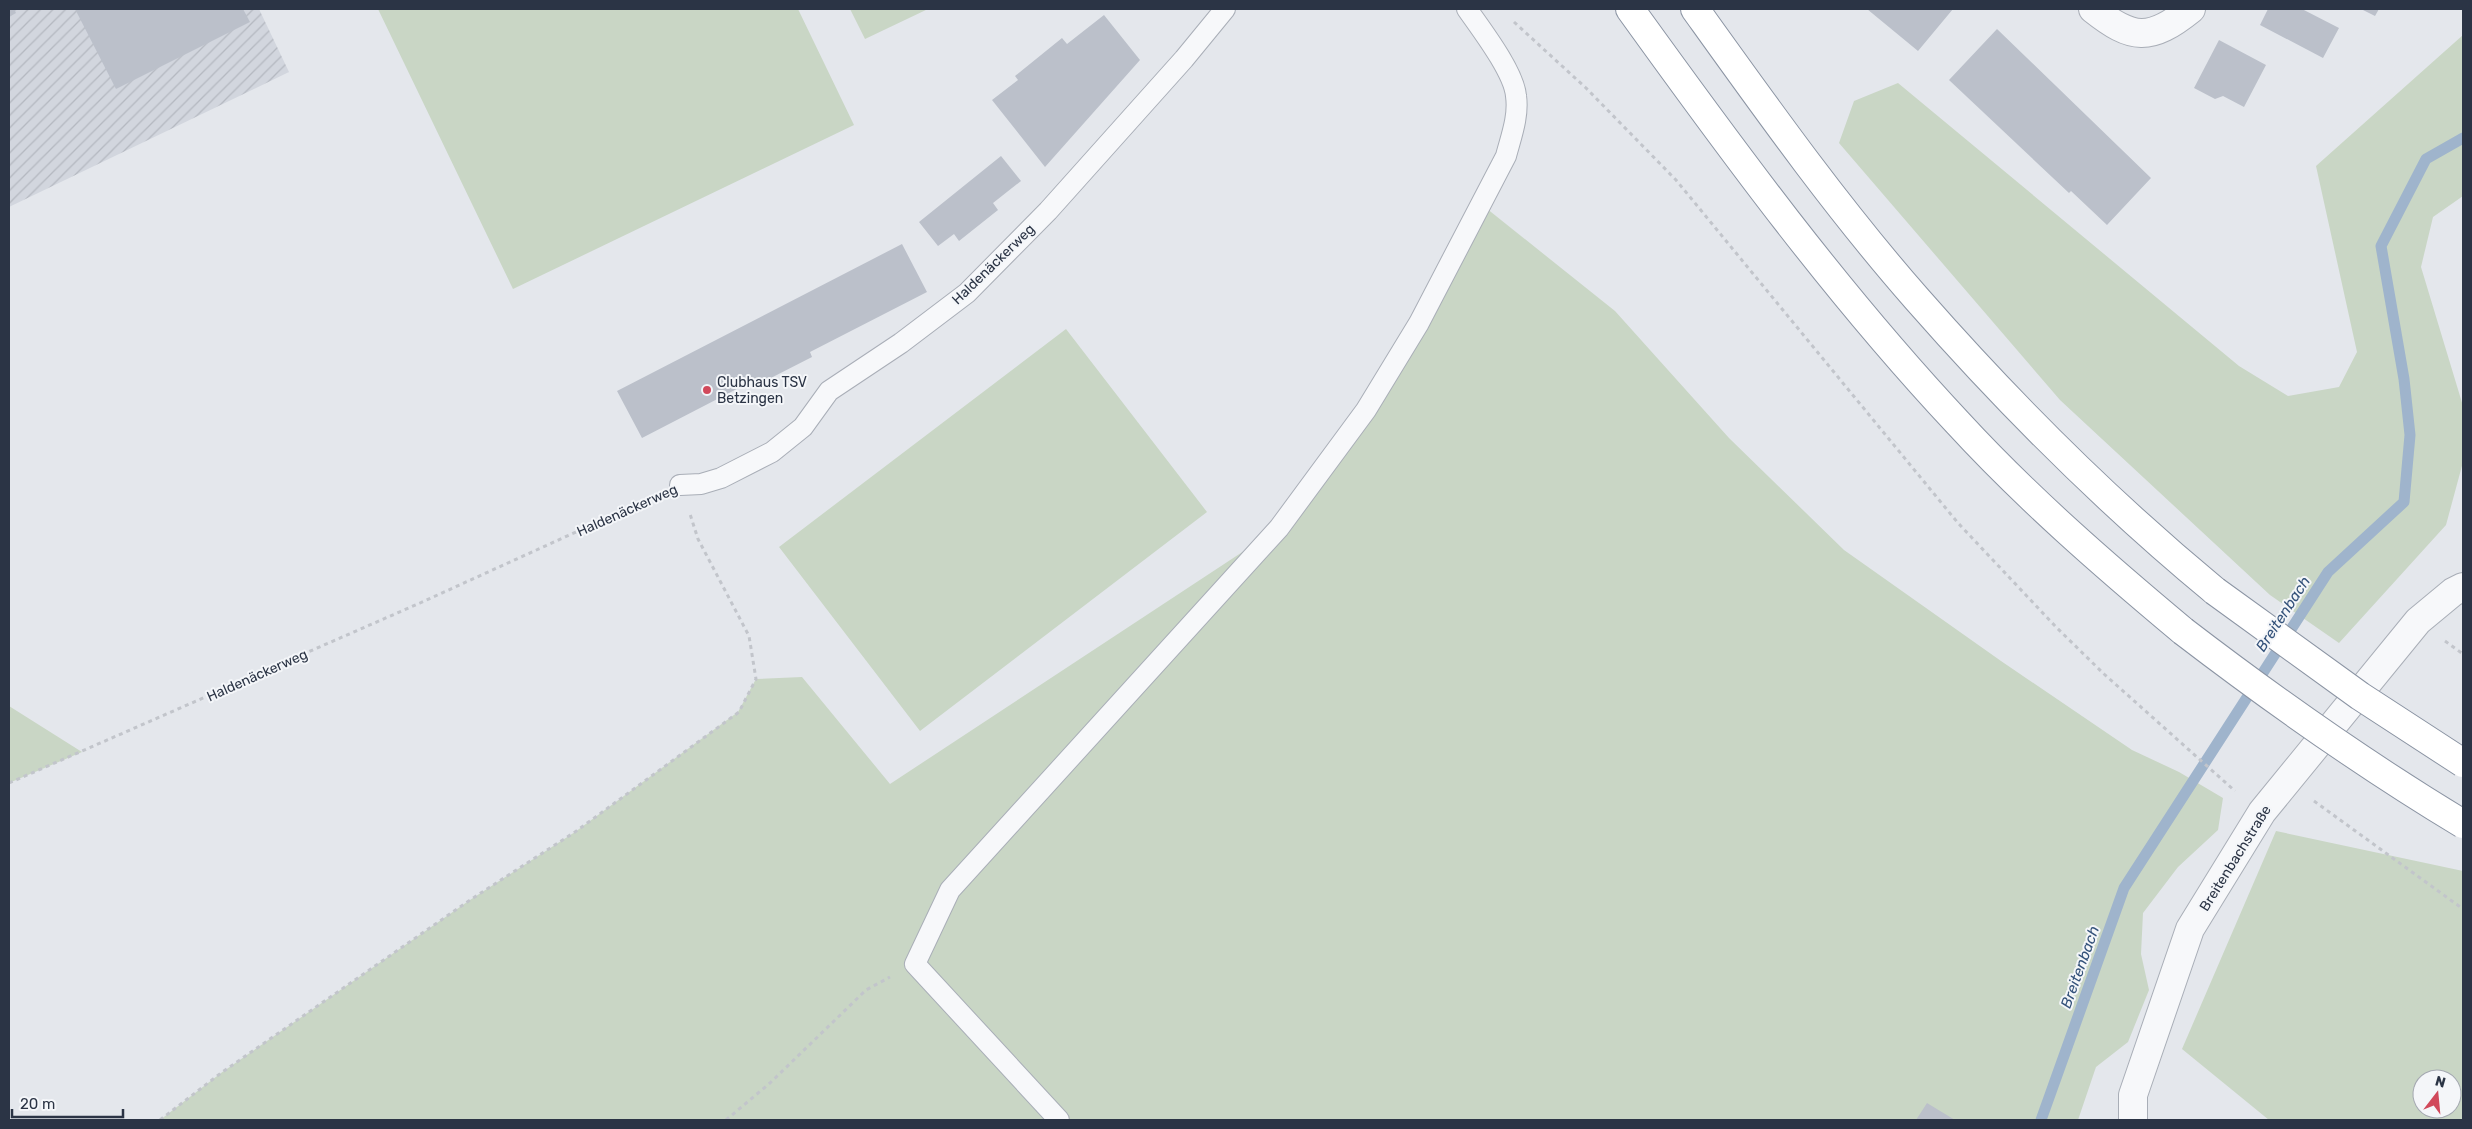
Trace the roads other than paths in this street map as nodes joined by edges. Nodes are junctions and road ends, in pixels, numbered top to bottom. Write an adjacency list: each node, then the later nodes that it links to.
1 (1225, 9): 7 (lane, Haldenäckerweg)
2 (1467, 9): 11 (lane)
3 (1630, 9): 10 (highway, bridge)
4 (1696, 9): 9 (highway, bridge)
5 (2093, 9): 6 (street)
6 (2191, 9)
7 (680, 485)
8 (2458, 590): 12 (street, Breitenbachstraße)
9 (2463, 763)
10 (2463, 824)
11 (1059, 1120)
12 (2133, 1120)

